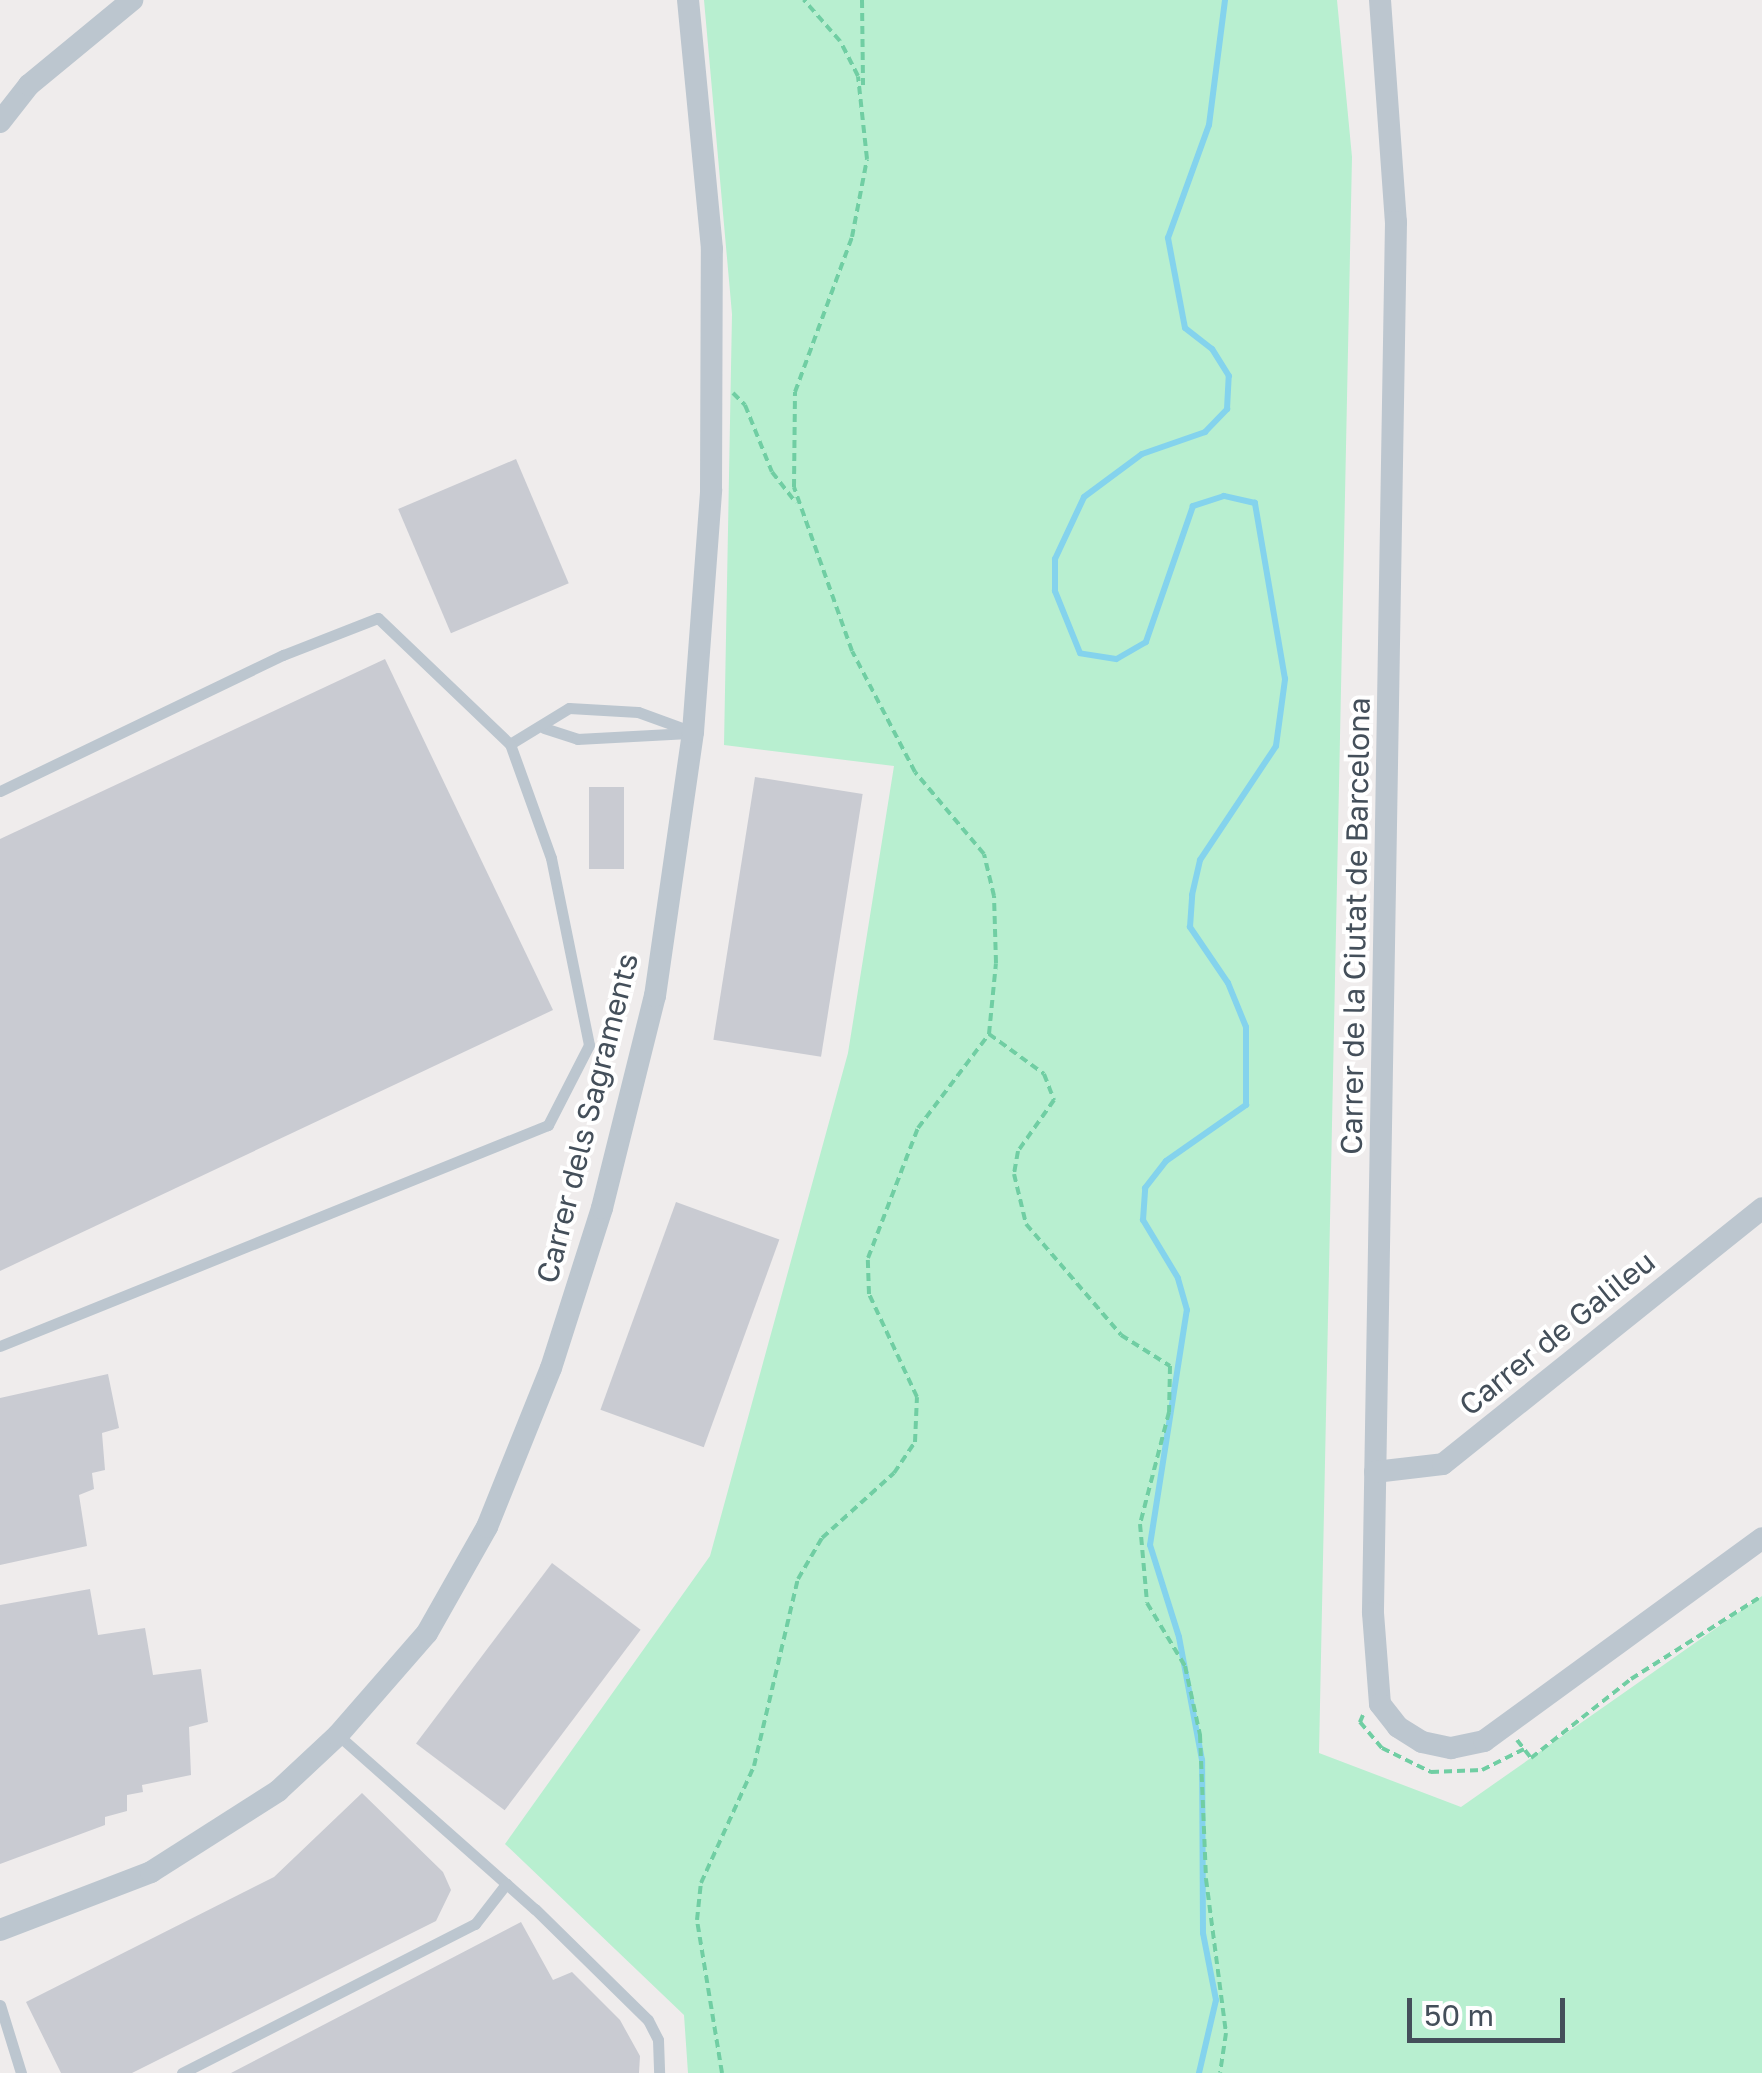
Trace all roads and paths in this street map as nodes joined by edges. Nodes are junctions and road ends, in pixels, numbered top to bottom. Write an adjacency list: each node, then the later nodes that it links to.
1 (132, 0): 7 (street)
2 (688, 0): 8 (street, Carrer dels Sagraments)
3 (804, 0): 6 (path)
4 (862, 0): 6 (path)
5 (1380, 0): 17 (street, Carrer de la Ciutat de Barcelona)
6 (863, 95): 9 (path)
7 (0, 122)
8 (711, 372): 9 (path); 11 (street, Carrer dels Sagraments)
9 (800, 507): 14 (path)
10 (544, 728): 11 (lane); 11 (lane); 12 (lane)
11 (693, 732): 20 (street, Carrer dels Sagraments)
12 (510, 744): 13 (lane); 16 (lane)
13 (0, 791)
14 (989, 1034): 28 (path); 29 (path)
15 (1762, 1208): 17 (street, Carrer de Galileu)
16 (0, 1346)
17 (1375, 1472): 18 (street, Carrer de la Ciutat de Barcelona)
18 (1762, 1538)
19 (1762, 1596): 21 (path)
20 (338, 1736): 22 (lane); 23 (street, Carrer dels Sagraments)
21 (1524, 1749)
22 (506, 1884): 26 (lane); 27 (lane)
23 (0, 1930)
24 (0, 2005): 25 (lane)
25 (21, 2073)
26 (182, 2073)
27 (659, 2073)
28 (722, 2073)
29 (1220, 2073)

